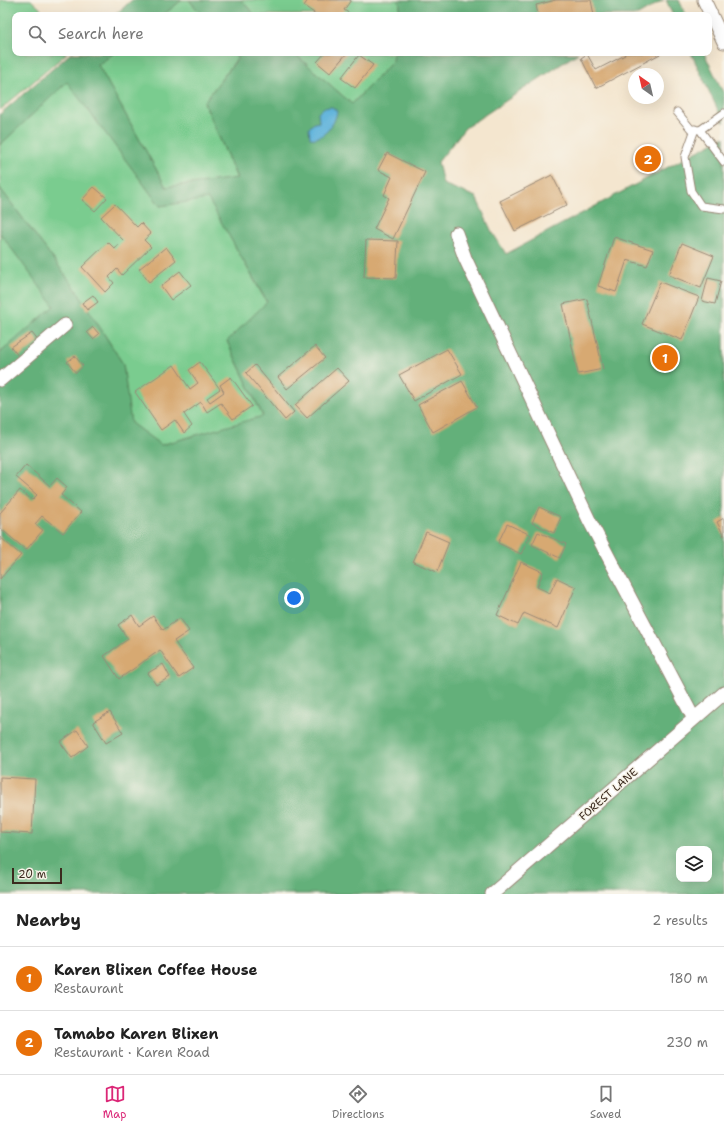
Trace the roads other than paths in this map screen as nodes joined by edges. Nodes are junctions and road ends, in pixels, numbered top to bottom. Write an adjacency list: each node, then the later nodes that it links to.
1 (704, 0): 2 (street)
2 (710, 12)
3 (712, 17): 4 (street)
4 (724, 42)
5 (677, 112): 7 (lane)
6 (724, 113): 7 (lane)
7 (698, 130): 8 (lane); 9 (lane)
8 (724, 162)
9 (724, 209)
10 (456, 233): 14 (street)
11 (65, 325): 12 (street)
12 (0, 380)
13 (724, 693): 14 (street, FOREST LANE)
14 (694, 719): 15 (street, FOREST LANE)
15 (492, 894)

